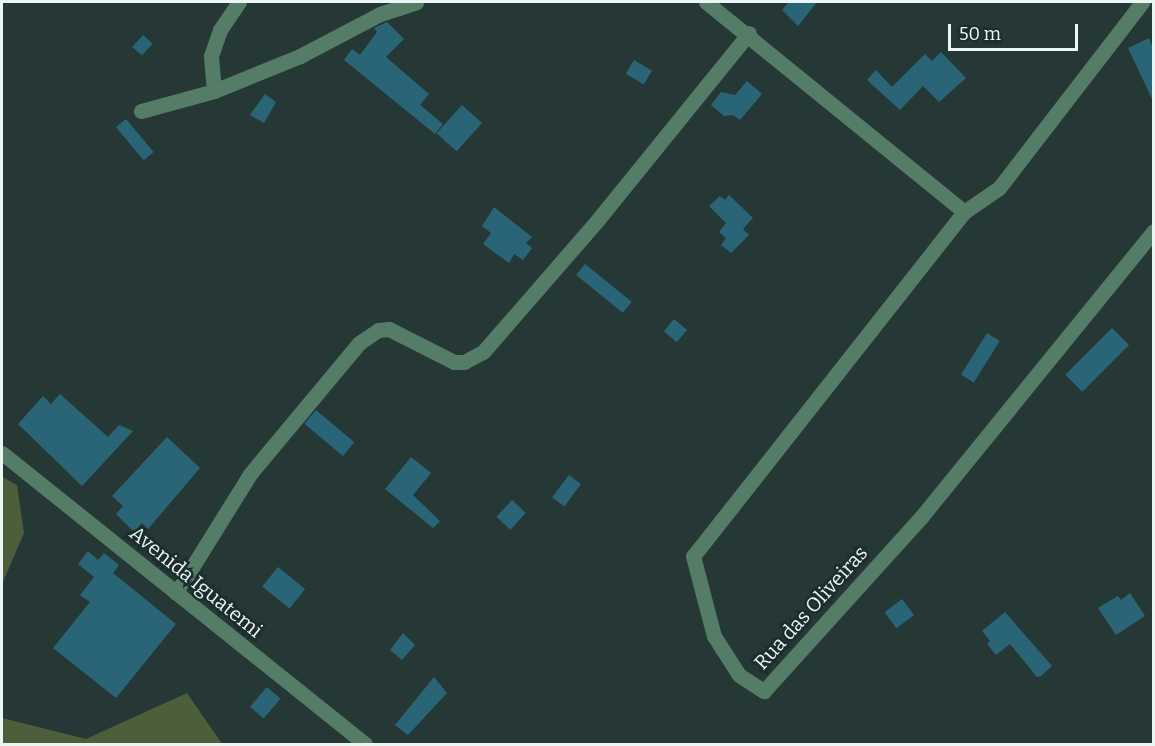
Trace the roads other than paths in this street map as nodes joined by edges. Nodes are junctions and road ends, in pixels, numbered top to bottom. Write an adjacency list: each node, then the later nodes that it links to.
1 (239, 2): 6 (street)
2 (416, 2): 6 (street)
3 (706, 2): 5 (street)
4 (1142, 2): 8 (street)
5 (749, 33): 8 (street); 11 (street)
6 (214, 91): 7 (street)
7 (141, 111)
8 (964, 212): 9 (street, Rua das Oliveiras)
9 (1154, 231)
10 (2, 453): 11 (street, Avenida Iguatemi)
11 (176, 593): 12 (street, Avenida Iguatemi)
12 (365, 744)

